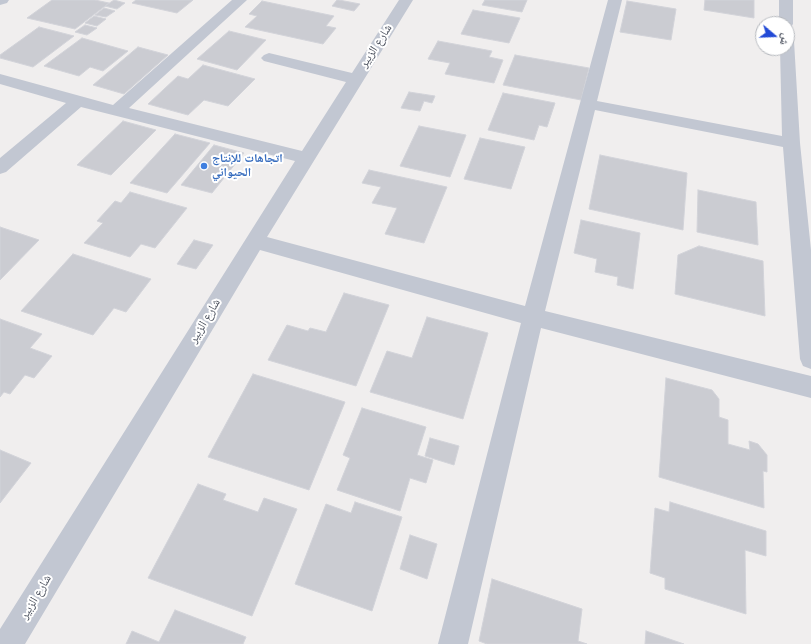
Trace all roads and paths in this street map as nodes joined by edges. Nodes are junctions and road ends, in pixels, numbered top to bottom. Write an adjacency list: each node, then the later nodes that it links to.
1 (240, 0): 12 (street)
2 (406, 0): 9 (street, شارع الزبير)
3 (615, 0): 11 (street)
4 (786, 0): 5 (street)
5 (786, 16)
6 (787, 56): 13 (street)
7 (269, 58): 9 (street)
8 (0, 79): 10 (street)
9 (355, 79): 14 (street, شارع الزبير)
10 (78, 101): 12 (street); 15 (street)
11 (589, 104): 13 (street); 17 (street)
12 (117, 110): 14 (street)
13 (790, 144): 18 (street)
14 (305, 158): 16 (street, شارع الزبير)
15 (0, 168)
16 (254, 242): 17 (street); 21 (street, شارع الزبير)
17 (534, 317): 19 (street); 22 (street)
18 (811, 359)
19 (811, 387)
20 (0, 641): 21 (street)
21 (7, 644)
22 (454, 644)

